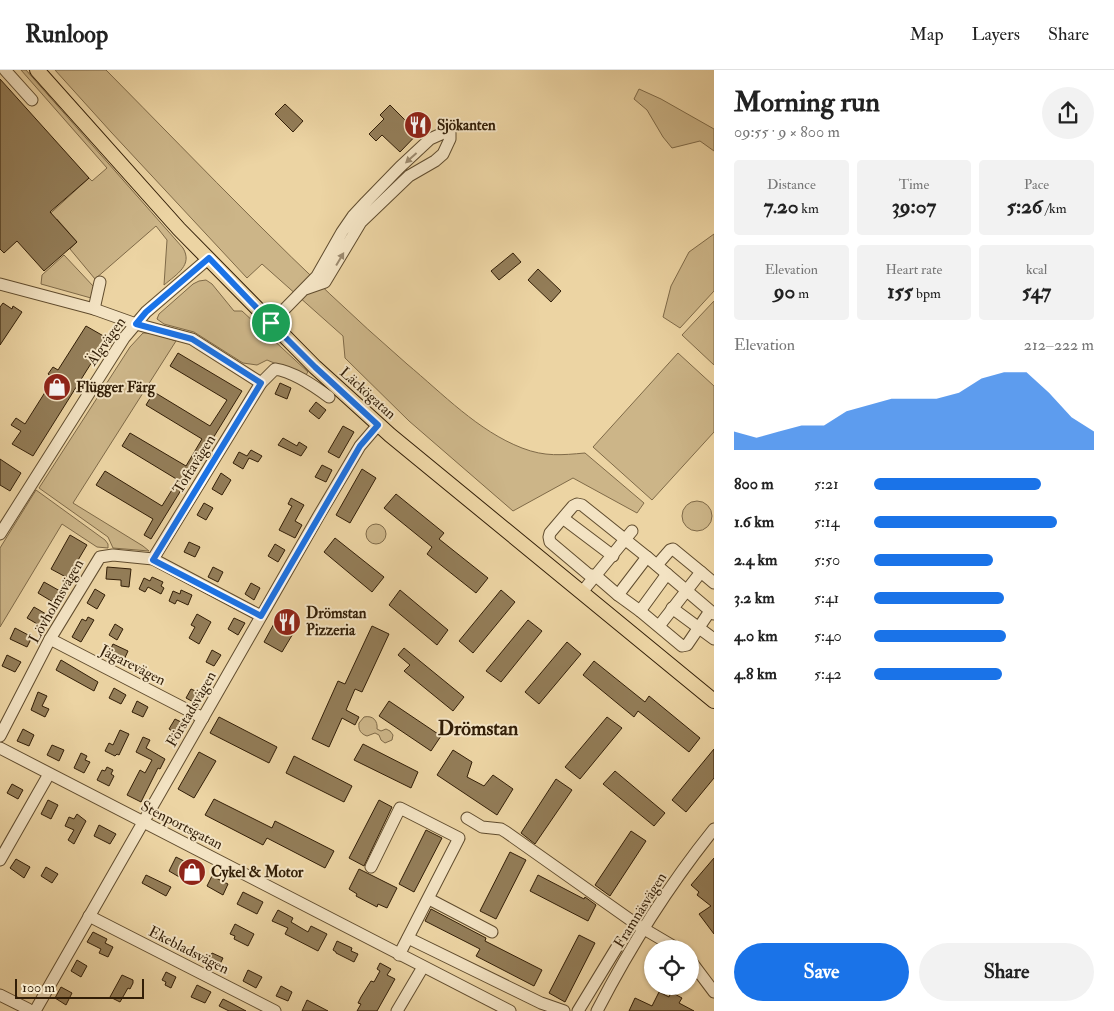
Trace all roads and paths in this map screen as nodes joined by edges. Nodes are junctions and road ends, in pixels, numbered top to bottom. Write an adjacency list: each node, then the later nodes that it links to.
1 (5, 70): 3 (street)
2 (37, 70): 4 (main road, Läckögatan)
3 (32, 100)
4 (209, 258): 9 (main road, Läckögatan); 10 (street, Älgvägen)
5 (100, 282): 8 (street)
6 (0, 284): 8 (street)
7 (305, 289): 7 (street, one-way to 7); 9 (street)
8 (94, 309): 10 (street)
9 (271, 323): 13 (main road, Läckögatan)
10 (136, 324): 11 (street); 15 (street, Älgvägen)
11 (261, 383): 12 (street, Läckögatan); 19 (street, Toftavägen)
12 (329, 396)
13 (378, 425): 26 (main road, Läckögatan); 31 (street, Förstadsvägen)
14 (564, 519): 16 (street); 17 (street); 23 (street)
15 (0, 534)
16 (629, 536): 17 (street); 18 (street)
17 (613, 556): 23 (street)
18 (647, 557): 20 (street); 27 (street)
19 (153, 560): 31 (street, Lövholmsvägen); 34 (street, Lövholmsvägen)
20 (657, 565): 21 (street); 22 (street)
21 (701, 572): 24 (street); 25 (street)
22 (667, 574): 25 (street); 29 (street)
23 (596, 576): 26 (street); 27 (street)
24 (714, 583)
25 (686, 590): 28 (street); 30 (street)
26 (582, 592): 36 (main road, Läckögatan)
27 (618, 595): 29 (street)
28 (672, 608): 32 (street); 33 (street)
29 (640, 611): 32 (street)
30 (712, 612): 33 (street)
31 (261, 616): 37 (street, Förstadsvägen)
32 (658, 626): 33 (street)
33 (698, 628): 35 (street)
34 (50, 639): 37 (street, Jägarevägen); 38 (street, Lövholmsvägen)
35 (714, 639)
36 (714, 701)
37 (203, 718): 42 (street, Förstadsvägen)
38 (0, 736)
39 (0, 748): 40 (street, Stenportsgatan)
40 (49, 774): 42 (street, Stenportsgatan); 44 (street)
41 (466, 818): 48 (street)
42 (143, 822): 47 (street, Förstadsvägen); 53 (street, Stenportsgatan)
43 (714, 829): 48 (street, Framnäsvägen)
44 (0, 860)
45 (371, 867): 46 (street)
46 (430, 899): 49 (street); 50 (street)
47 (89, 916): 58 (street, Förstadsvägen); 59 (street, Ekebladsvägen)
48 (644, 929): 51 (street); 64 (street, Framnäsvägen)
49 (492, 932)
50 (408, 938): 53 (street); 62 (street)
51 (663, 940)
52 (617, 947): 63 (street)
53 (399, 954): 54 (street, Stenportsgatan)
54 (422, 967): 60 (street); 61 (street, Stenportsgatan)
55 (699, 972): 56 (street)
56 (714, 992)
57 (0, 994): 58 (street)
58 (37, 1009)
59 (275, 1011)
60 (397, 1011)
61 (510, 1011)
62 (564, 1011)
63 (578, 1011)
64 (597, 1011)

